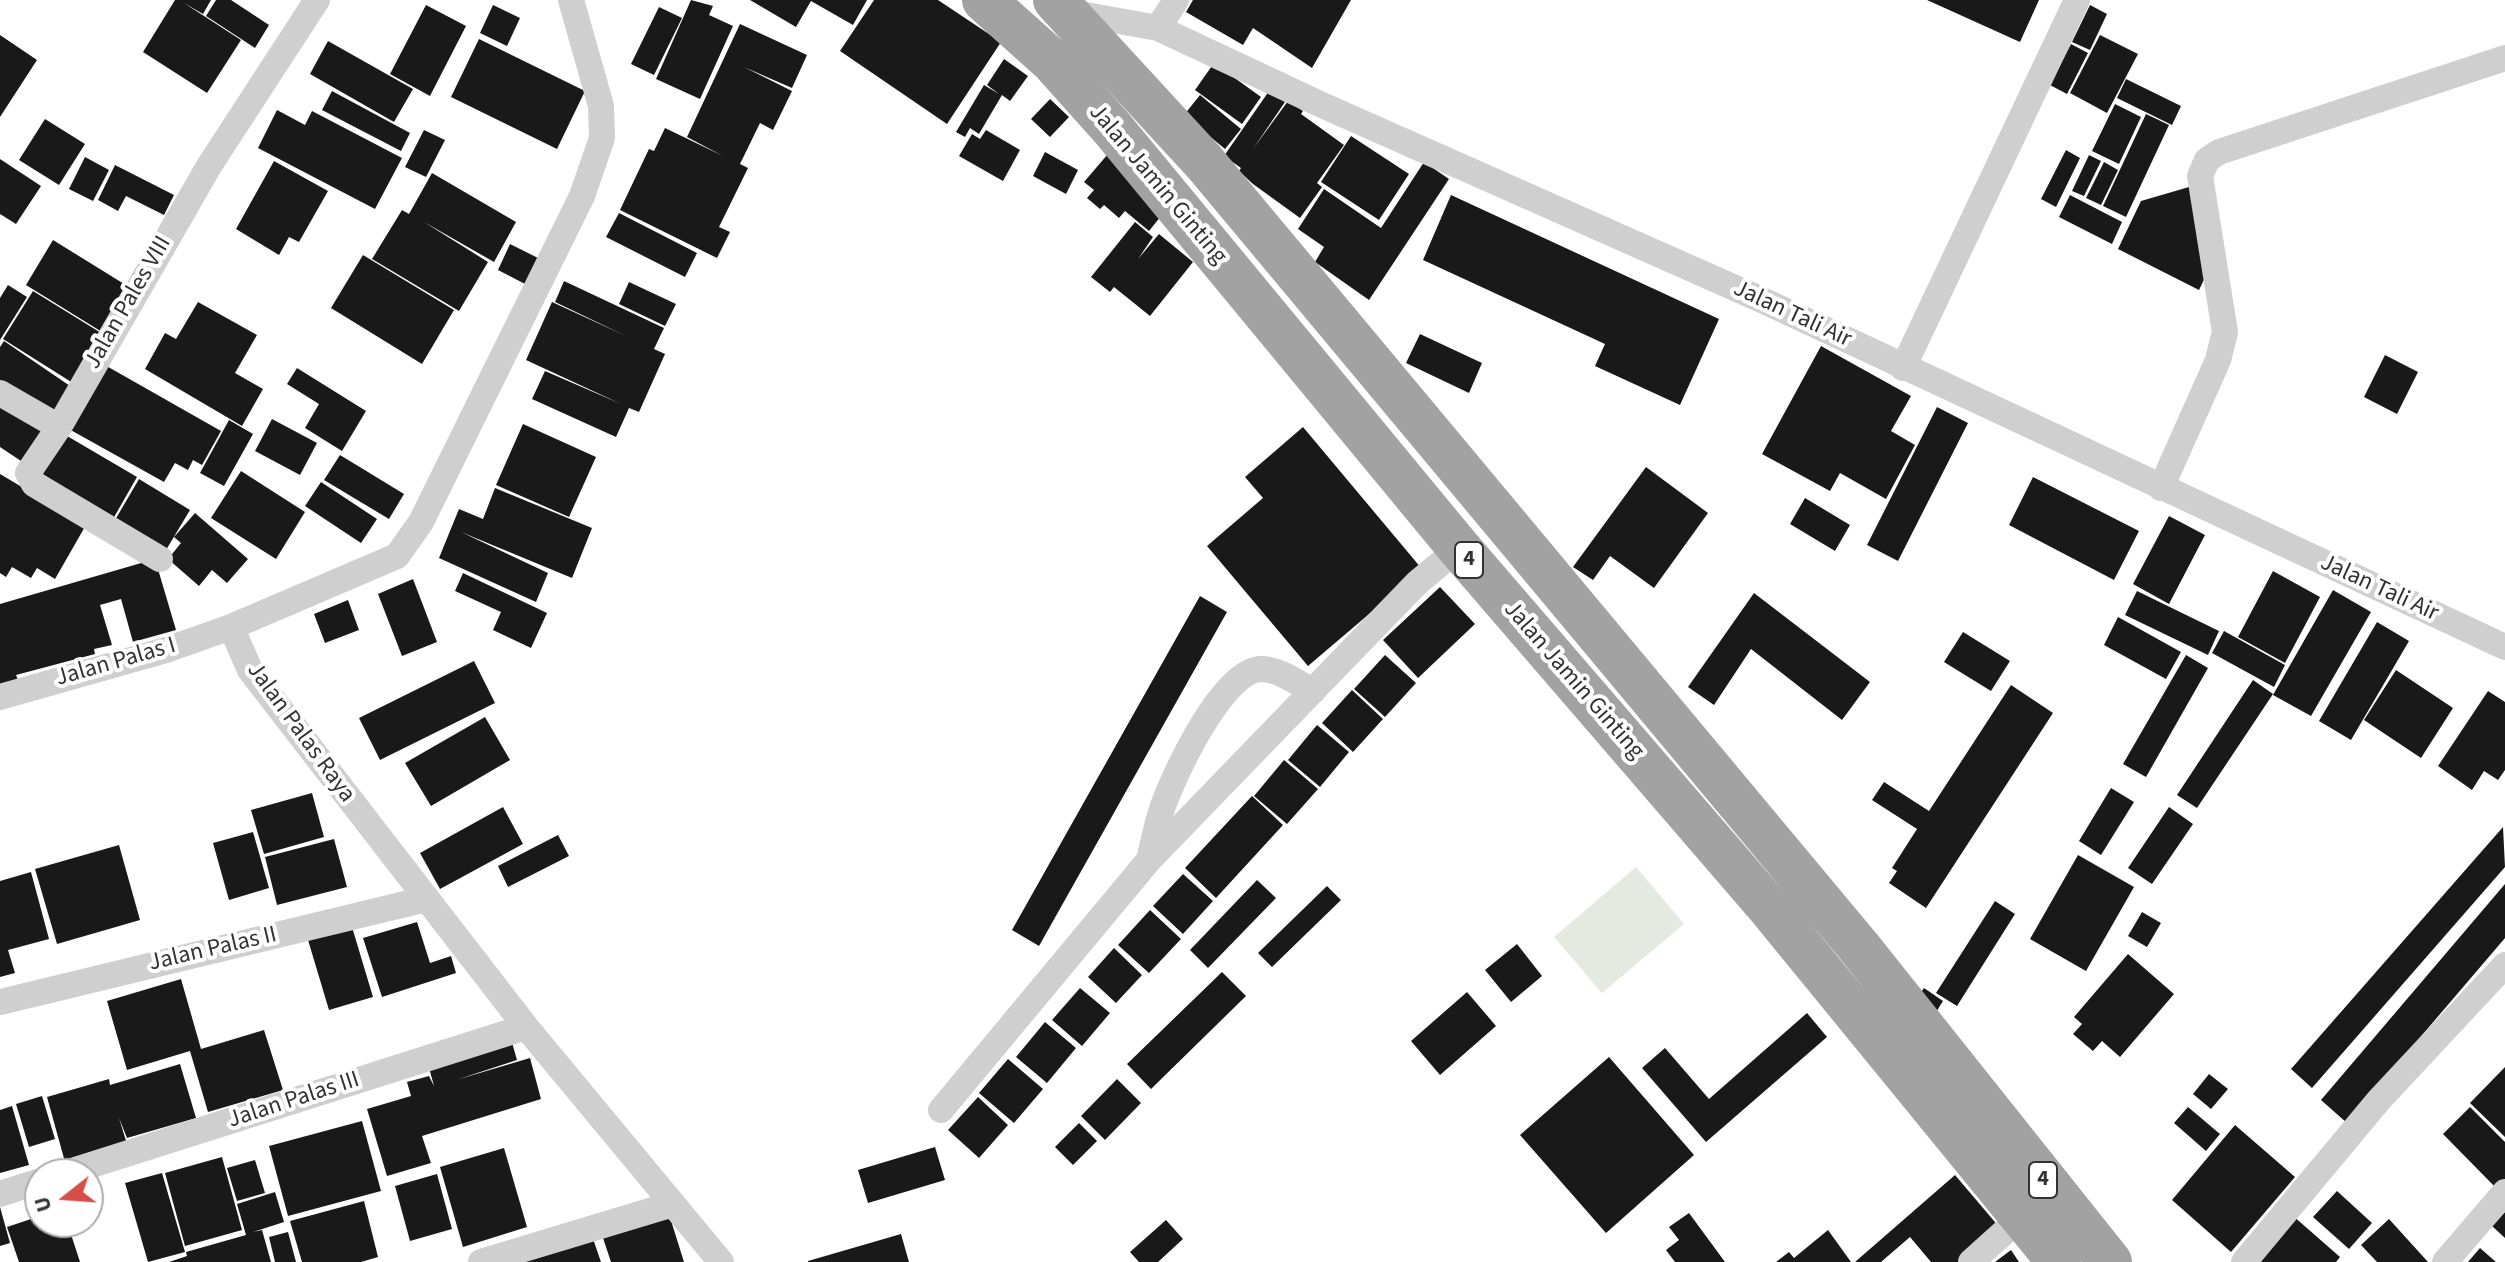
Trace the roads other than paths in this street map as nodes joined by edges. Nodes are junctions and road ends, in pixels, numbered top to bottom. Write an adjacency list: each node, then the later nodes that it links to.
1 (317, 0): 11 (street, Jalan Pales VIII)
2 (571, 0): 15 (street)
3 (984, 0): 13 (highway, Jalan Jamin Ginting / 4)
4 (1176, 0): 7 (street)
5 (2077, 0): 9 (street)
6 (1062, 6): 7 (street, Jalan Tali Air); 25 (highway, Jalan Jamin Ginting / 4)
7 (1158, 28): 9 (street, Jalan Tali Air)
8 (2505, 58): 12 (street)
9 (1903, 368): 12 (street, Jalan Tali Air)
10 (0, 393): 11 (street)
11 (59, 427): 14 (street, Jalan Pales VIII)
12 (2161, 488): 16 (street, Jalan Tali Air)
13 (1459, 548): 17 (street); 25 (highway, Jalan Jamin Ginting / 4)
14 (160, 559)
15 (231, 627): 18 (street, Jalan Palas I); 20 (street, Jalan Palas Raya)
16 (2505, 647)
17 (1313, 691): 19 (street); 19 (street)
18 (0, 697)
19 (1149, 860): 24 (street)
20 (426, 899): 22 (street, Jalan Palas II); 23 (street, Jalan Palas Raya)
21 (2505, 965): 37 (street)
22 (0, 1002)
23 (526, 1027): 26 (street, Jalan Palas III); 30 (street, Jalan Palas Raya)
24 (941, 1110)
25 (1963, 1111): 31 (highway, Jalan Jamin Ginting / 4); 36 (highway, Jalan Jamin Ginting / 4)
26 (104, 1161)
27 (24, 1186): 29 (street)
28 (2505, 1192): 38 (street)
29 (0, 1194)
30 (673, 1204): 32 (street); 33 (street, Jalan Palas Raya)
31 (2021, 1217): 34 (street); 35 (highway, Jalan Jamin Ginting / 4)
32 (481, 1262)
33 (721, 1262)
34 (1971, 1262)
35 (2059, 1262)
36 (2110, 1262)
37 (2244, 1262)
38 (2445, 1262)

